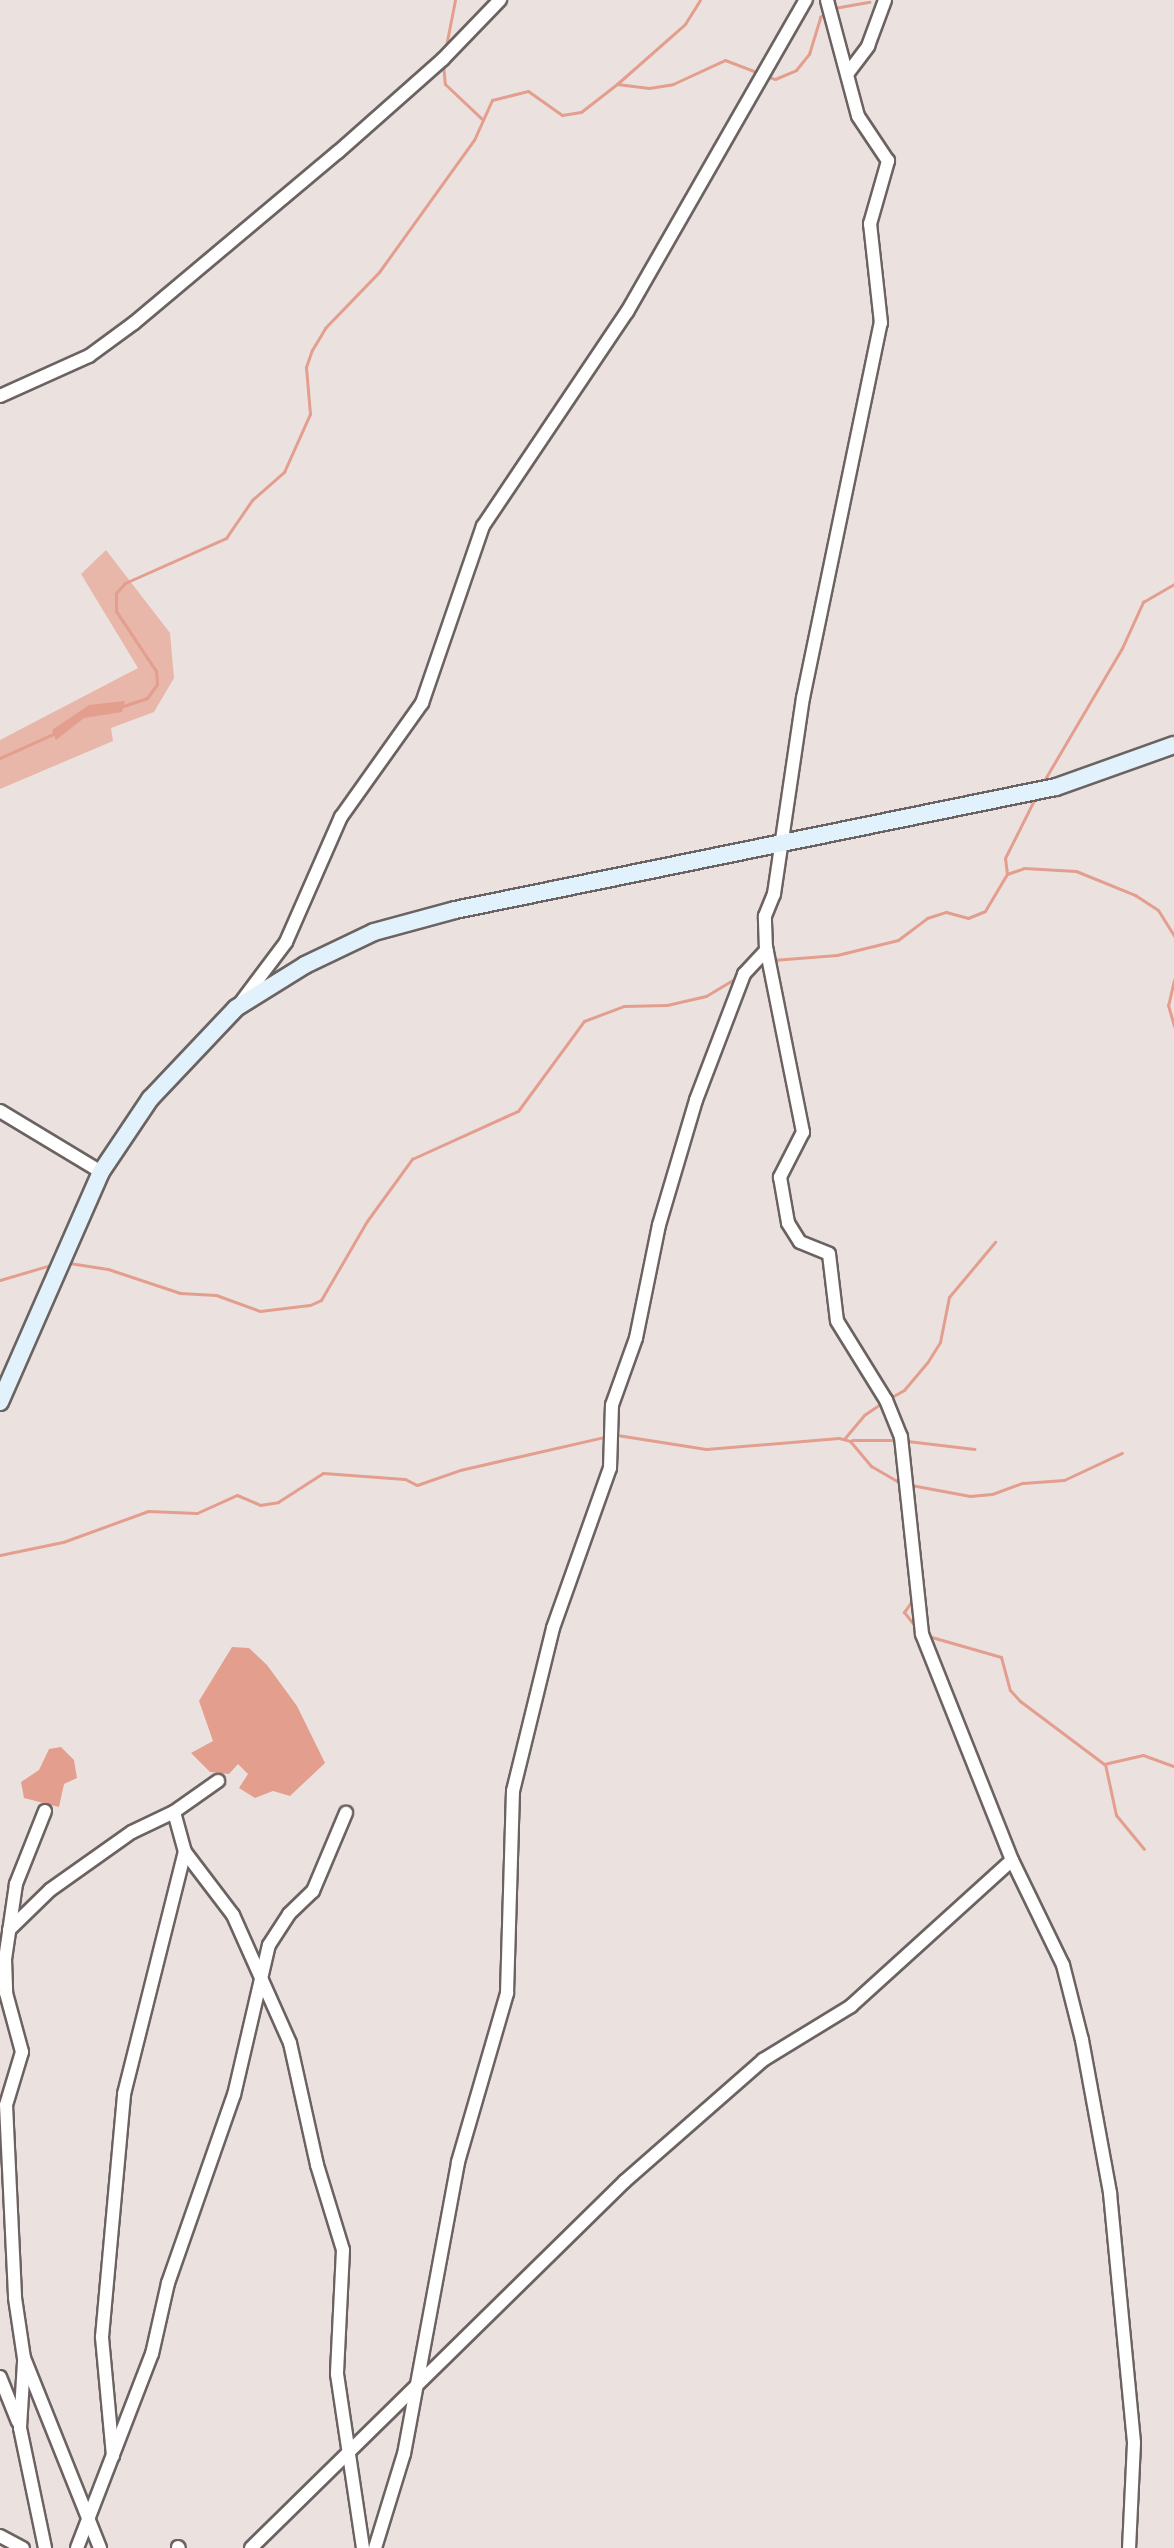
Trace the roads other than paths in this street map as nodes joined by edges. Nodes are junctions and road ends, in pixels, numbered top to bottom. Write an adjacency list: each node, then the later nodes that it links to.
1 (500, 0): 6 (street)
2 (806, 0): 10 (street)
3 (827, 0): 5 (street)
4 (885, 0): 5 (street)
5 (848, 73): 8 (street)
6 (0, 396)
7 (1174, 745): 8 (street)
8 (780, 841): 9 (street); 10 (street)
9 (766, 947): 19 (street); 24 (street)
10 (236, 1008): 12 (street)
11 (0, 1111): 12 (street)
12 (101, 1172): 13 (street)
13 (0, 1402)
14 (218, 1781): 16 (street)
15 (45, 1811): 20 (street)
16 (174, 1812): 18 (street); 20 (street)
17 (346, 1813): 21 (street)
18 (185, 1852): 21 (street); 27 (street)
19 (1012, 1860): 24 (street); 37 (street)
20 (8, 1931): 22 (street)
21 (259, 1978): 26 (street); 27 (street)
22 (24, 2358): 25 (street); 28 (street)
23 (0, 2377): 25 (street)
24 (413, 2391): 26 (street); 36 (street)
25 (20, 2428): 31 (street)
26 (350, 2453): 34 (street); 35 (street)
27 (113, 2459): 28 (street)
28 (89, 2521): 32 (street); 33 (street)
29 (0, 2536): 30 (street)
30 (23, 2548)
31 (45, 2548)
32 (77, 2548)
33 (100, 2548)
34 (251, 2548)
35 (363, 2548)
36 (375, 2548)
37 (1129, 2548)

